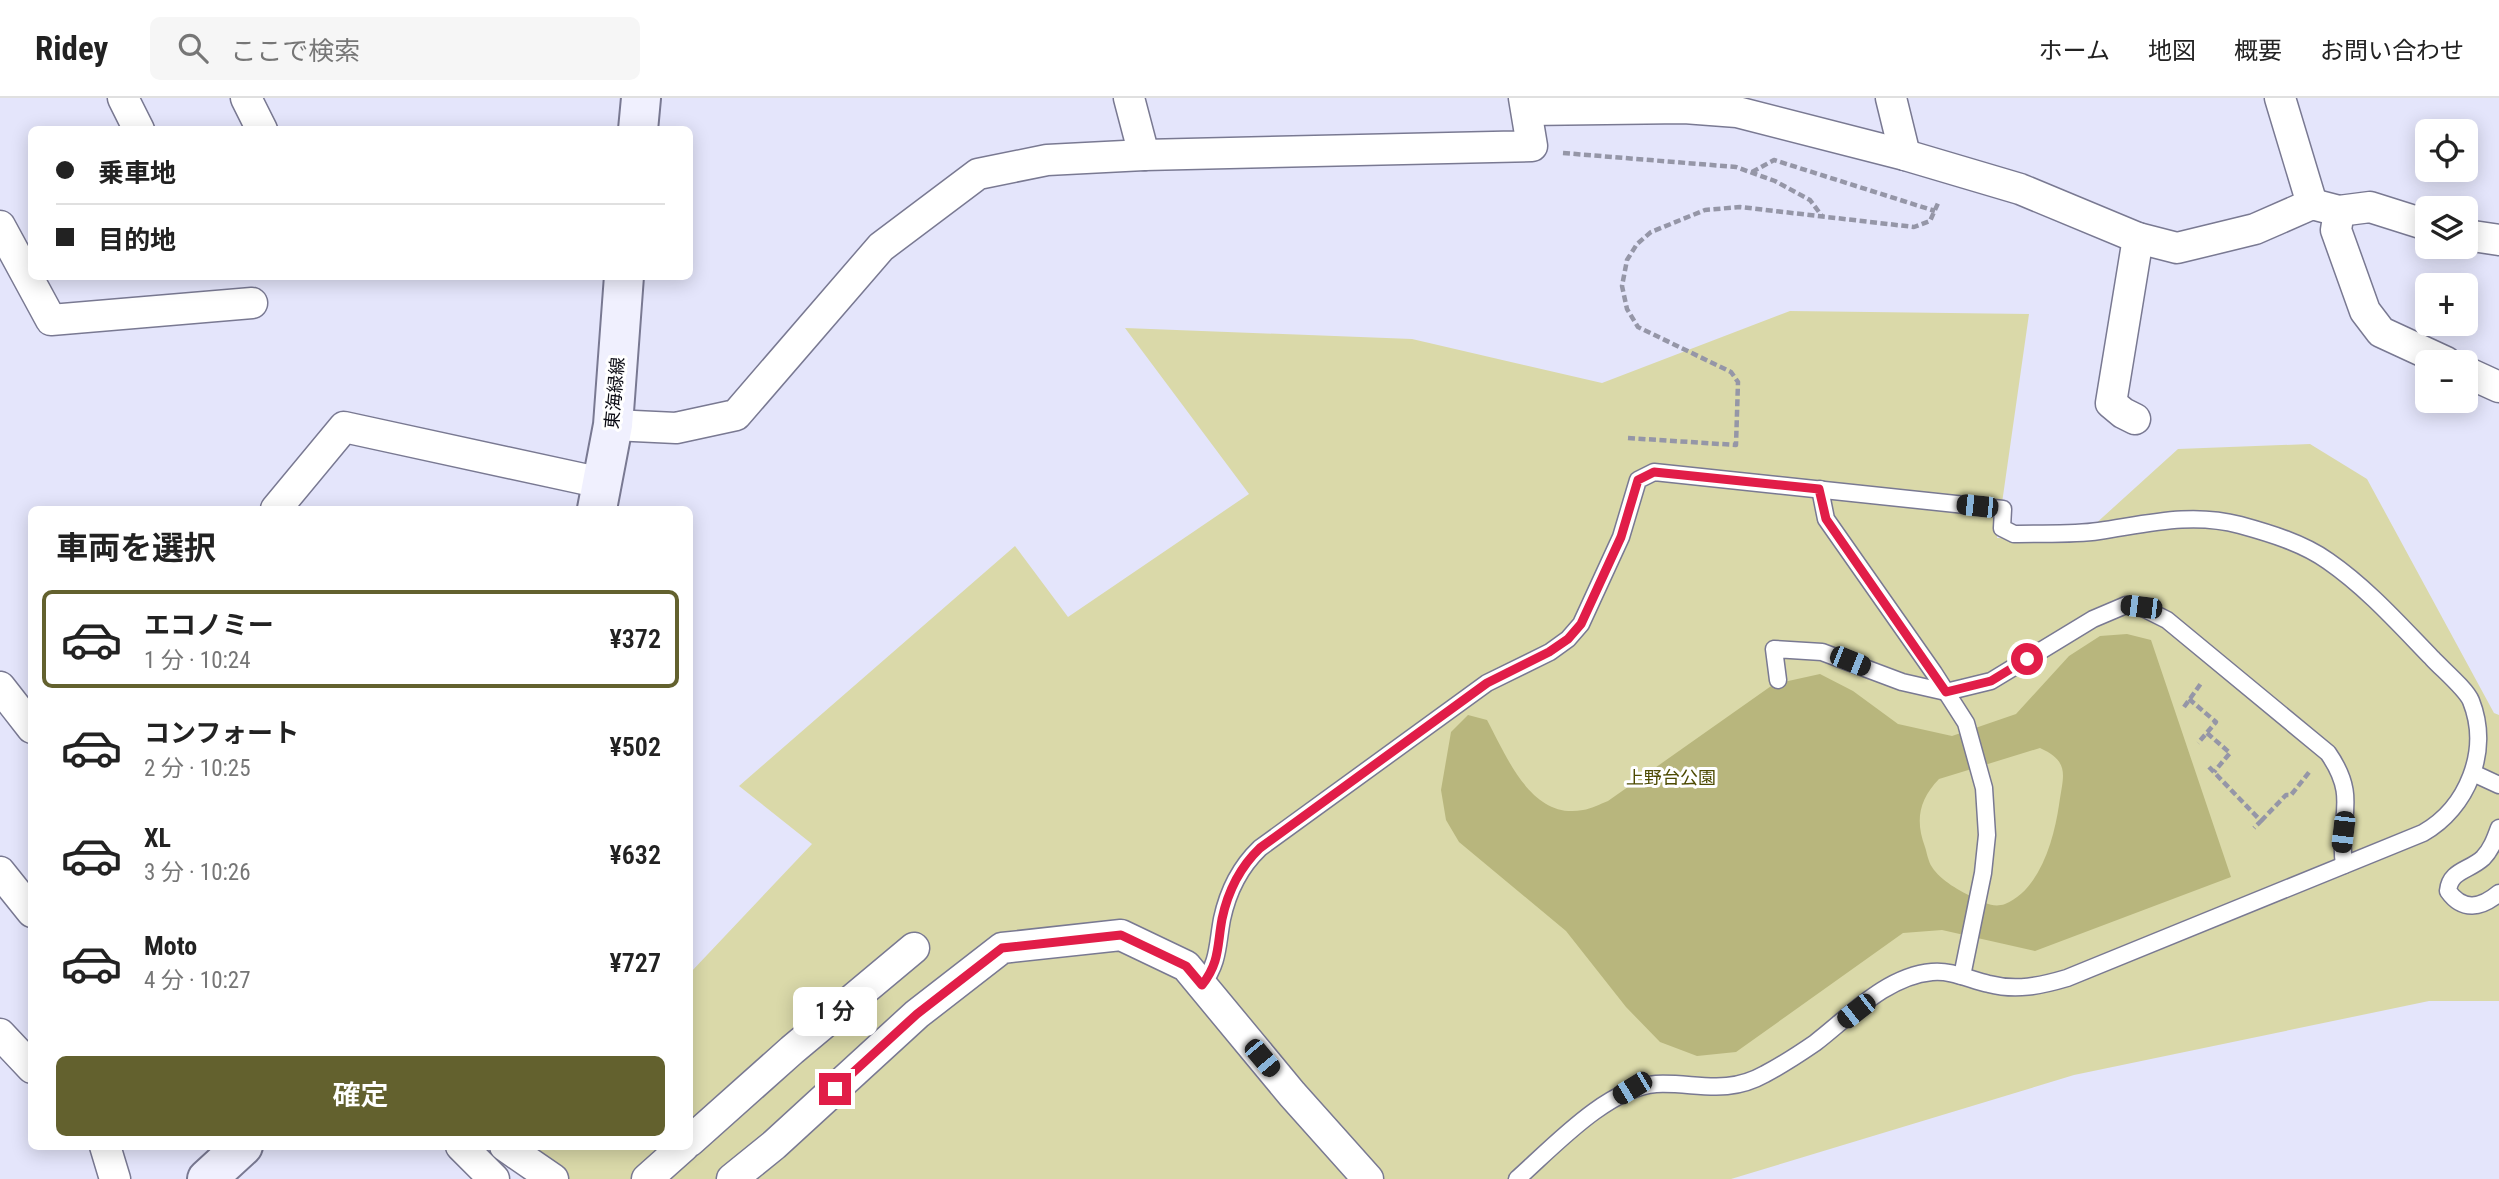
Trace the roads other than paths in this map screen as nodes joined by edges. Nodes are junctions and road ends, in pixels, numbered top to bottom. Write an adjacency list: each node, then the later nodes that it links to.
1 (123, 98): 8 (street)
2 (246, 98): 9 (street)
3 (641, 98): 10 (main road)
4 (1129, 98): 11 (street)
5 (1891, 98): 12 (street)
6 (2280, 98): 13 (street)
7 (1525, 104): 11 (street); 12 (street)
8 (137, 126)
9 (260, 126)
10 (638, 126)
11 (1144, 155): 27 (street)
12 (1905, 155): 17 (street)
13 (2325, 207): 14 (street); 17 (street); 23 (street)
14 (2415, 221)
15 (0, 226): 19 (street)
16 (2478, 237): 18 (street)
17 (2138, 238): 26 (street)
18 (2499, 240)
19 (28, 278)
20 (29, 280): 22 (street)
21 (624, 280): 27 (main road, 東海緑線)
22 (252, 303)
23 (2420, 350)
24 (2478, 377): 25 (street)
25 (2499, 387)
26 (2135, 419)
27 (613, 425): 29 (main road, 東海緑線)
28 (1819, 489): 33 (lane); 35 (lane); 44 (lane)
29 (599, 496): 30 (street)
30 (278, 506)
31 (1778, 680): 33 (lane)
32 (0, 687): 34 (street)
33 (1946, 692): 38 (lane); 43 (lane)
34 (28, 724)
35 (2473, 773): 36 (lane); 38 (lane)
36 (2499, 785)
37 (2499, 828): 40 (lane)
38 (2344, 865): 43 (lane)
39 (0, 872): 41 (street)
40 (2499, 892)
41 (28, 907)
42 (914, 948): 47 (street)
43 (1964, 969): 60 (lane)
44 (1202, 985): 58 (street); 59 (street)
45 (0, 1034): 46 (street)
46 (28, 1064)
47 (693, 1138)
48 (108, 1150): 53 (street)
49 (239, 1150): 54 (main road)
50 (465, 1150): 55 (street)
51 (511, 1150): 56 (street)
52 (680, 1150): 57 (street)
53 (115, 1179)
54 (207, 1179)
55 (494, 1179)
56 (552, 1179)
57 (647, 1179)
58 (732, 1179)
59 (1368, 1179)
60 (1517, 1179)

